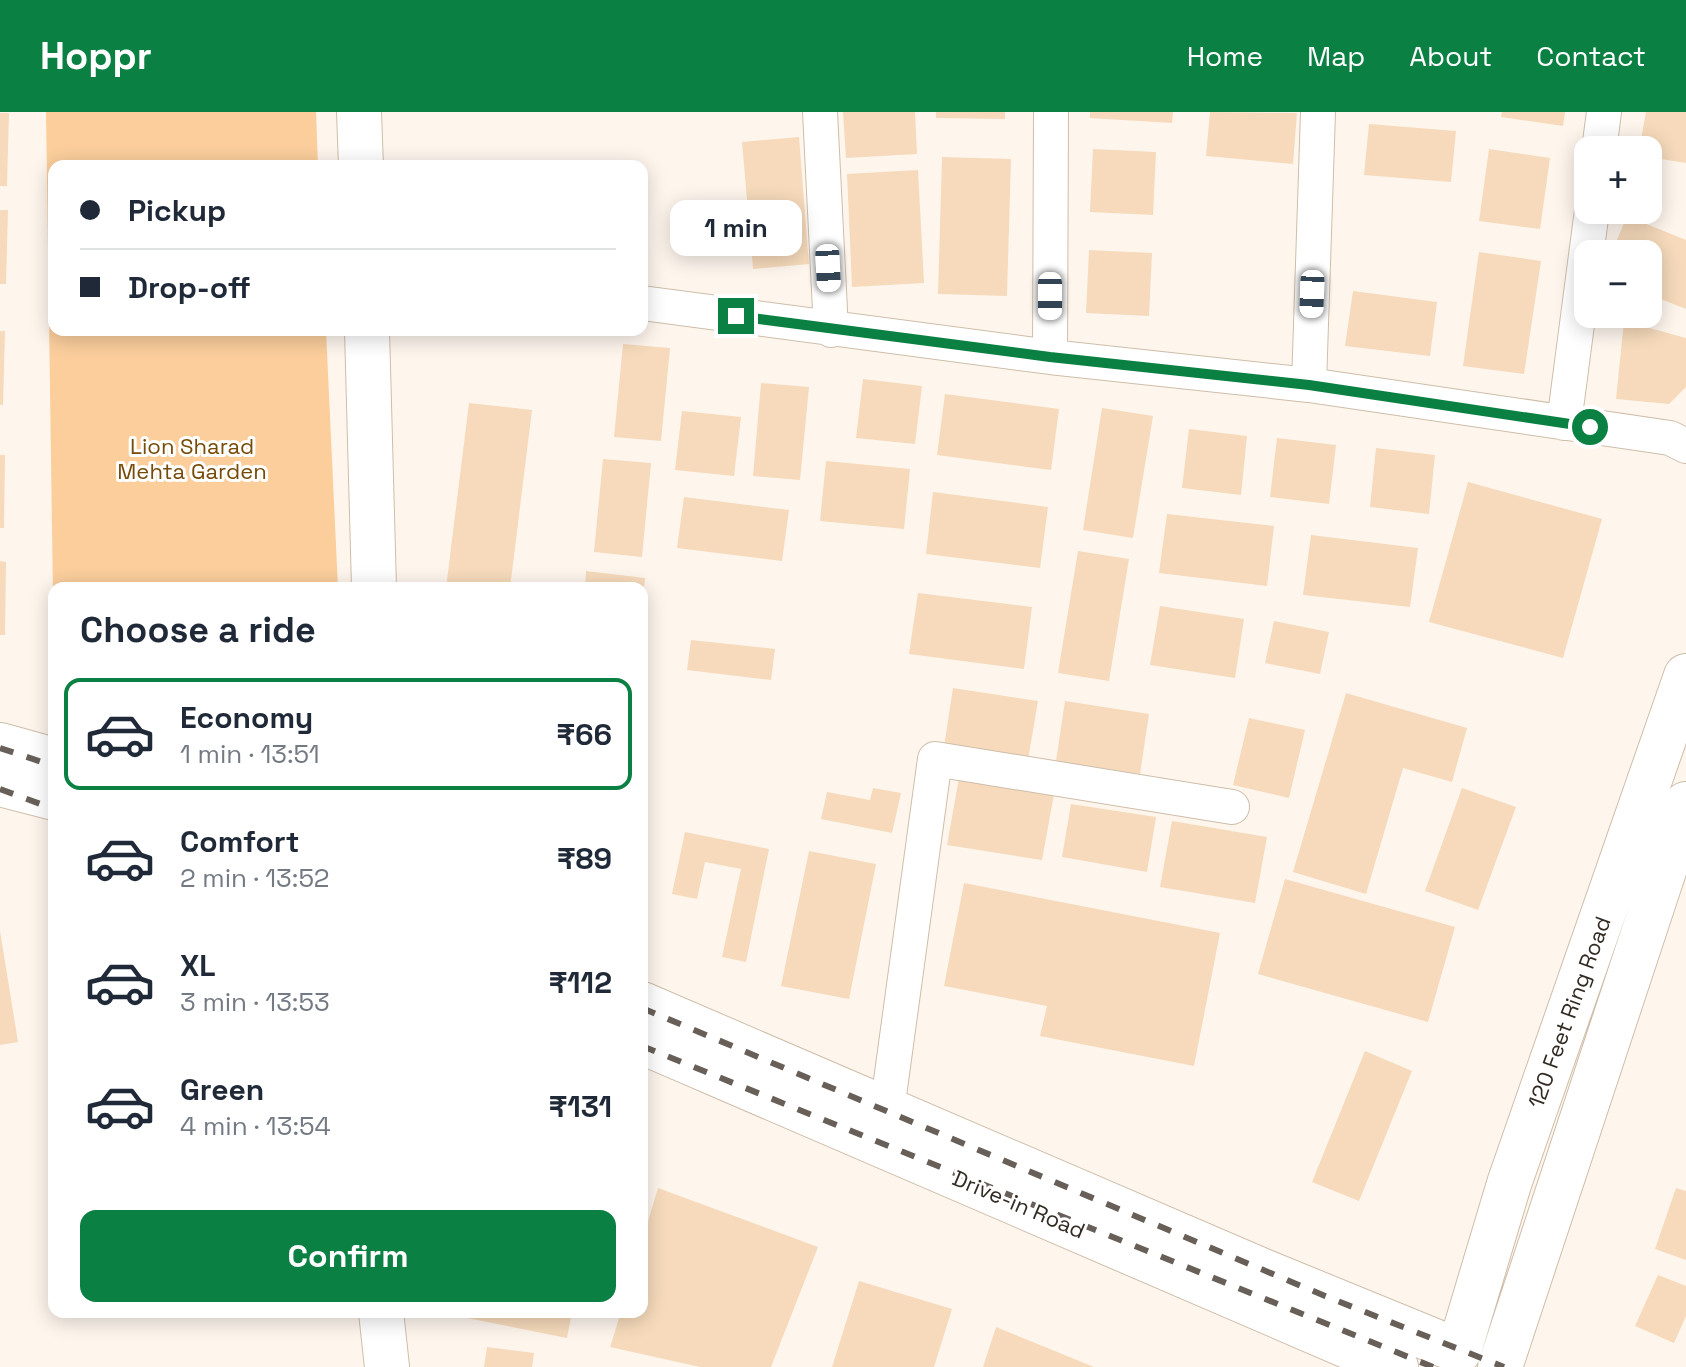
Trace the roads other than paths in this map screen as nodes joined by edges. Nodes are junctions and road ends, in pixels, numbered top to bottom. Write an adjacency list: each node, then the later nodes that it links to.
1 (359, 112): 7 (main road)
2 (820, 112): 10 (street)
3 (1051, 112): 12 (street)
4 (1318, 112): 13 (street)
5 (1604, 112): 6 (street)
6 (1601, 136)
7 (361, 160)
8 (1590, 224): 14 (street)
9 (648, 304): 10 (street)
10 (831, 330): 12 (street)
11 (367, 336): 16 (main road)
12 (1050, 357): 13 (street)
13 (1309, 385): 14 (street)
14 (1564, 423): 15 (street)
15 (1686, 446)
16 (374, 582)
17 (1686, 676): 28 (main road, 120 Feet Ring Road)
18 (0, 745): 19 (main road)
19 (48, 758)
20 (0, 784): 21 (main road)
21 (48, 796)
22 (1686, 804): 28 (main road, 120 Feet Ring Road)
23 (1232, 807): 26 (street)
24 (648, 1007): 26 (main road)
25 (648, 1045): 30 (main road, Drive-in Road)
26 (887, 1110): 28 (main road)
27 (382, 1318): 29 (main road)
28 (1477, 1363)
29 (387, 1367)
30 (1396, 1367)

